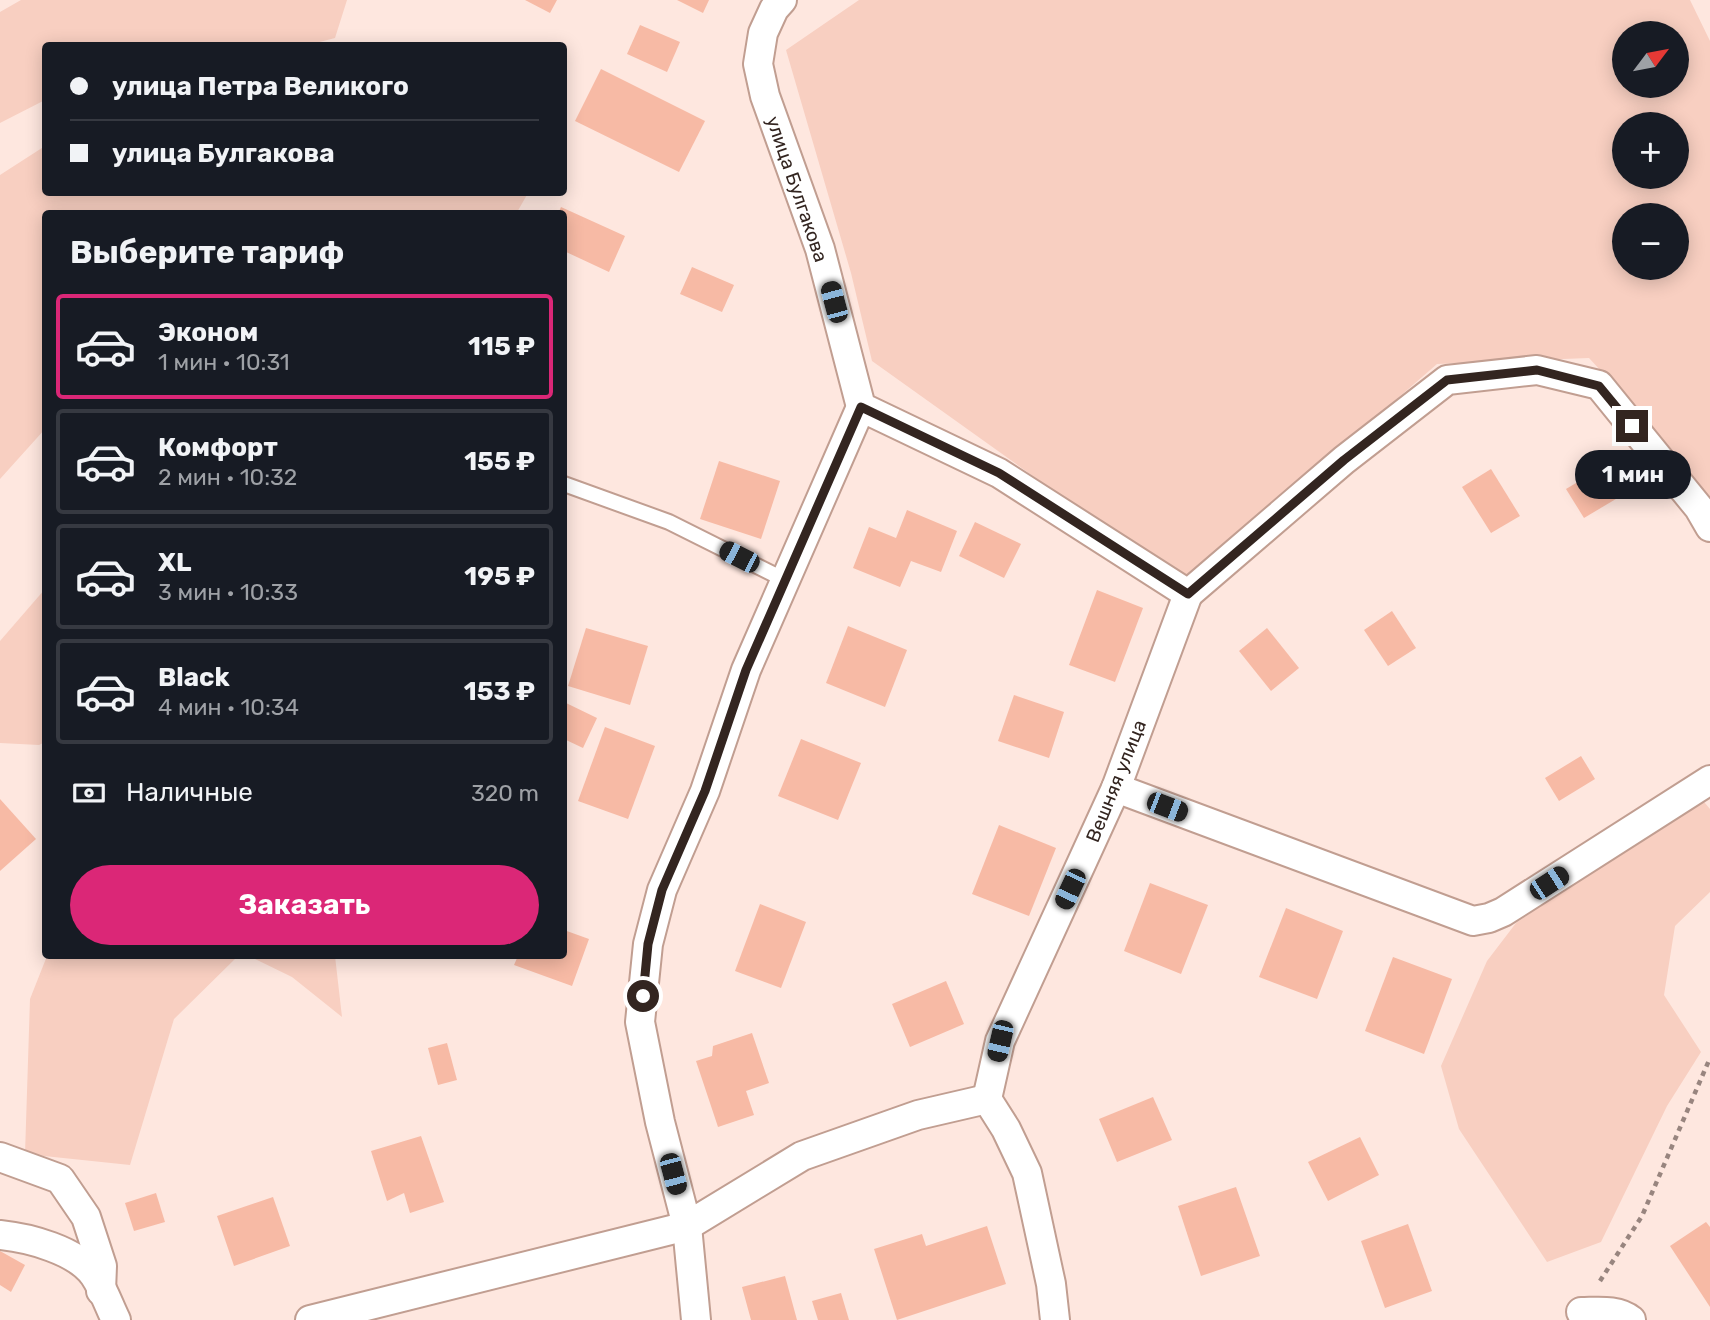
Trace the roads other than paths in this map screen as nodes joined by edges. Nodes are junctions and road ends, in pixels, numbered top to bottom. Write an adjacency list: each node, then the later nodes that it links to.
1 (782, 0): 2 (street, улица Булгакова)
2 (861, 407): 5 (street); 6 (street)
3 (567, 485): 5 (lane)
4 (1710, 527): 6 (street)
5 (785, 580): 11 (street)
6 (1188, 594): 8 (street, Вешняя улица)
7 (1710, 779): 8 (street)
8 (1116, 788): 9 (street, Вешняя улица)
9 (987, 1099): 11 (street); 18 (street)
10 (0, 1157): 13 (street)
11 (687, 1226): 16 (street); 17 (street)
12 (0, 1235): 13 (street)
13 (101, 1291): 15 (street)
14 (1581, 1312): 19 (street)
15 (116, 1320)
16 (310, 1320)
17 (696, 1320)
18 (1055, 1320)
19 (1631, 1320)

